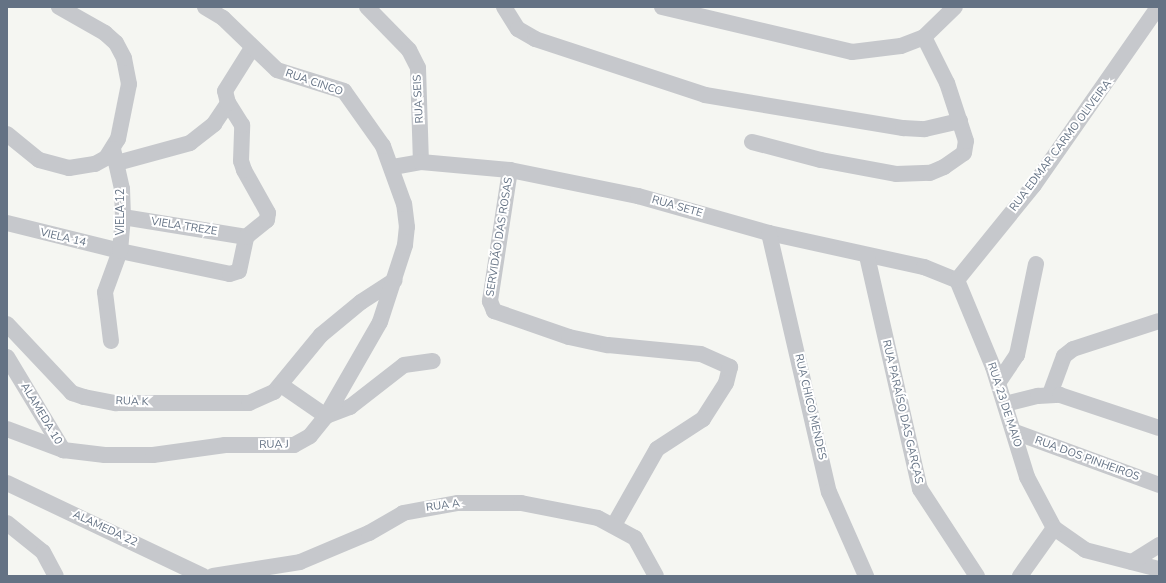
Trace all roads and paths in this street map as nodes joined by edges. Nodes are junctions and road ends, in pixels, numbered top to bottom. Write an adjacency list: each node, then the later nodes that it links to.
1 (59, 7): 14 (street)
2 (205, 7): 9 (street, RUA CINCO)
3 (367, 7): 15 (street, RUA SEIS)
4 (504, 7): 11 (street)
5 (662, 7): 8 (street)
6 (955, 7): 8 (street)
7 (1158, 7): 27 (street, RUA EDMAR CARMO OLIVEIRA)
8 (924, 37): 11 (street)
9 (252, 48): 10 (street); 16 (street, RUA CINCO)
10 (228, 103): 14 (street); 22 (street)
11 (960, 121): 13 (street)
12 (7, 134): 14 (street)
13 (752, 142)
14 (115, 156): 18 (street, VIELA 12)
15 (421, 162): 16 (street, RUA SETE); 17 (street, RUA SETE)
16 (393, 167): 20 (street, RUA CINCO)
17 (510, 170): 21 (street, RUA SETE); 45 (street, SERVIDÃO DAS ROSAS)
18 (123, 217): 22 (street, VIELA TREZE); 23 (street, VIELA 12)
19 (7, 223): 23 (street, VIELA 14)
20 (407, 227): 26 (street, RUA J)
21 (769, 233): 24 (street, RUA SETE); 54 (street, RUA CHICO MENDES)
22 (246, 236): 23 (street, VIELA 14)
23 (120, 251): 30 (street, VIELA 12)
24 (867, 256): 27 (street, RUA SETE); 55 (street, RUA PARAÍSO DAS GARÇAS)
25 (1036, 264): 33 (street)
26 (395, 280): 34 (street, RUA K); 37 (street, RUA J)
27 (957, 280): 33 (street, RUA 23 DE MAIO)
28 (1159, 321): 35 (street)
29 (7, 324): 34 (street, RUA K)
30 (111, 341)
31 (7, 357): 41 (street, ALAMEDA 10)
32 (433, 361): 37 (street)
33 (998, 383): 36 (street, RUA 23 DE MAIO)
34 (281, 385): 37 (street)
35 (1050, 394): 36 (street); 38 (street)
36 (1005, 404): 40 (street, RUA 23 DE MAIO)
37 (326, 416): 41 (street, RUA J)
38 (1159, 428)
39 (7, 429): 41 (street, RUA J)
40 (1014, 432): 43 (street, RUA DOS PINHEIROS); 46 (street, RUA 23 DE MAIO)
41 (63, 450)
42 (7, 483): 51 (street, ALAMEDA 22)
43 (1159, 485)
44 (7, 523): 50 (street)
45 (614, 525): 52 (street, RUA A); 53 (street, RUA A)
46 (1054, 528): 48 (street); 56 (street)
47 (1159, 546): 48 (street)
48 (1132, 562): 49 (street)
49 (1159, 569)
50 (56, 576)
51 (203, 576)
52 (213, 576)
53 (656, 576)
54 (866, 576)
55 (977, 576)
56 (1020, 576)

